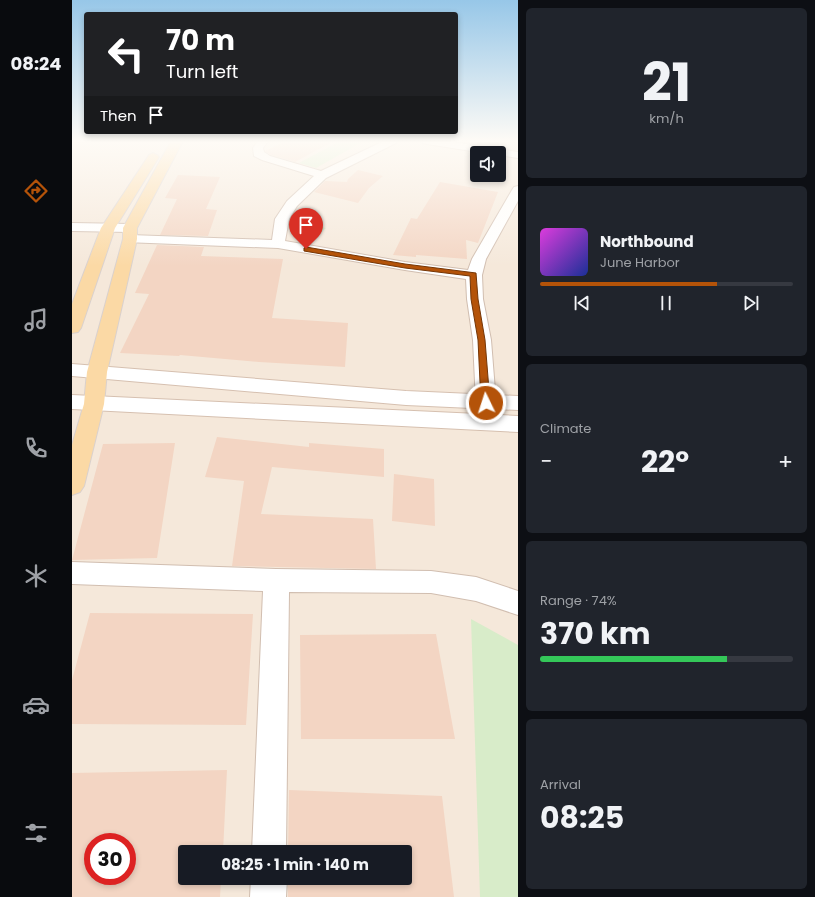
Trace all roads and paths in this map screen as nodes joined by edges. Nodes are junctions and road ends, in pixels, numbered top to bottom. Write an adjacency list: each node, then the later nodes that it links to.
1 (137, 183): 6 (main road)
2 (156, 183): 7 (main road)
3 (314, 183): 8 (street)
4 (516, 197): 9 (street)
5 (72, 227): 6 (street)
6 (108, 228): 7 (street); 10 (main road)
7 (130, 233): 8 (street); 12 (main road)
8 (278, 244): 9 (street)
9 (474, 275): 14 (street)
10 (72, 328)
11 (72, 370): 12 (main road)
12 (97, 372): 14 (main road); 16 (main road)
13 (72, 402): 16 (main road)
14 (486, 403): 15 (main road)
15 (518, 403)
16 (94, 404): 17 (main road); 18 (main road)
17 (518, 424)
18 (72, 486)
19 (72, 573): 20 (street)
20 (276, 580): 21 (street); 22 (street)
21 (518, 603)
22 (269, 845)
23 (269, 885): 24 (street)
24 (268, 897)

